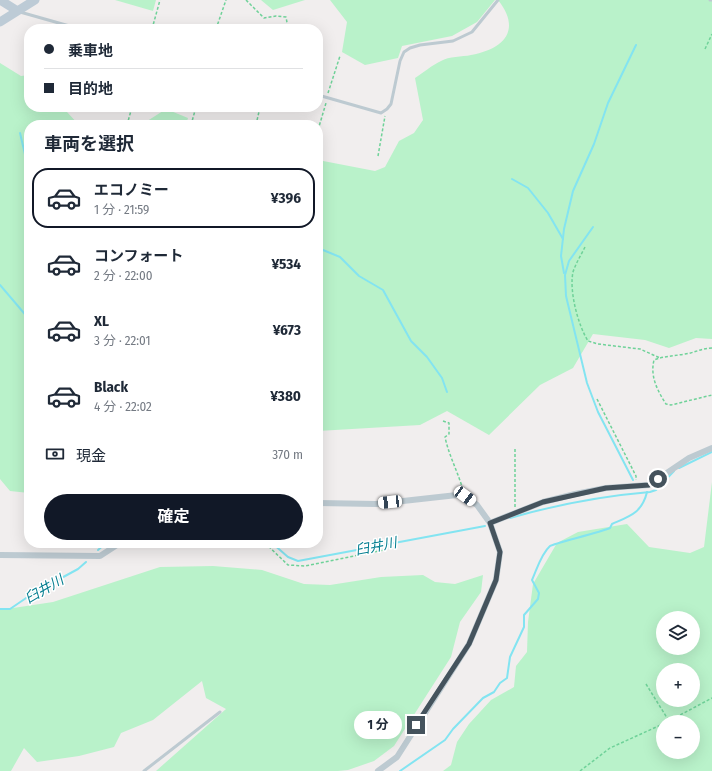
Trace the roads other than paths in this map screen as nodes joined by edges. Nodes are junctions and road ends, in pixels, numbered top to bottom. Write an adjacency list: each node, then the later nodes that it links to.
1 (0, 0): 4 (street)
2 (35, 0): 4 (street)
3 (498, 0): 7 (lane)
4 (16, 10): 5 (street); 6 (lane)
5 (0, 22)
6 (63, 24)
7 (323, 96)
8 (712, 448): 10 (street)
9 (323, 504): 10 (street)
10 (490, 523): 15 (street)
11 (112, 548): 12 (street)
12 (0, 555)
13 (220, 712): 14 (lane)
14 (144, 771)
15 (378, 771)

